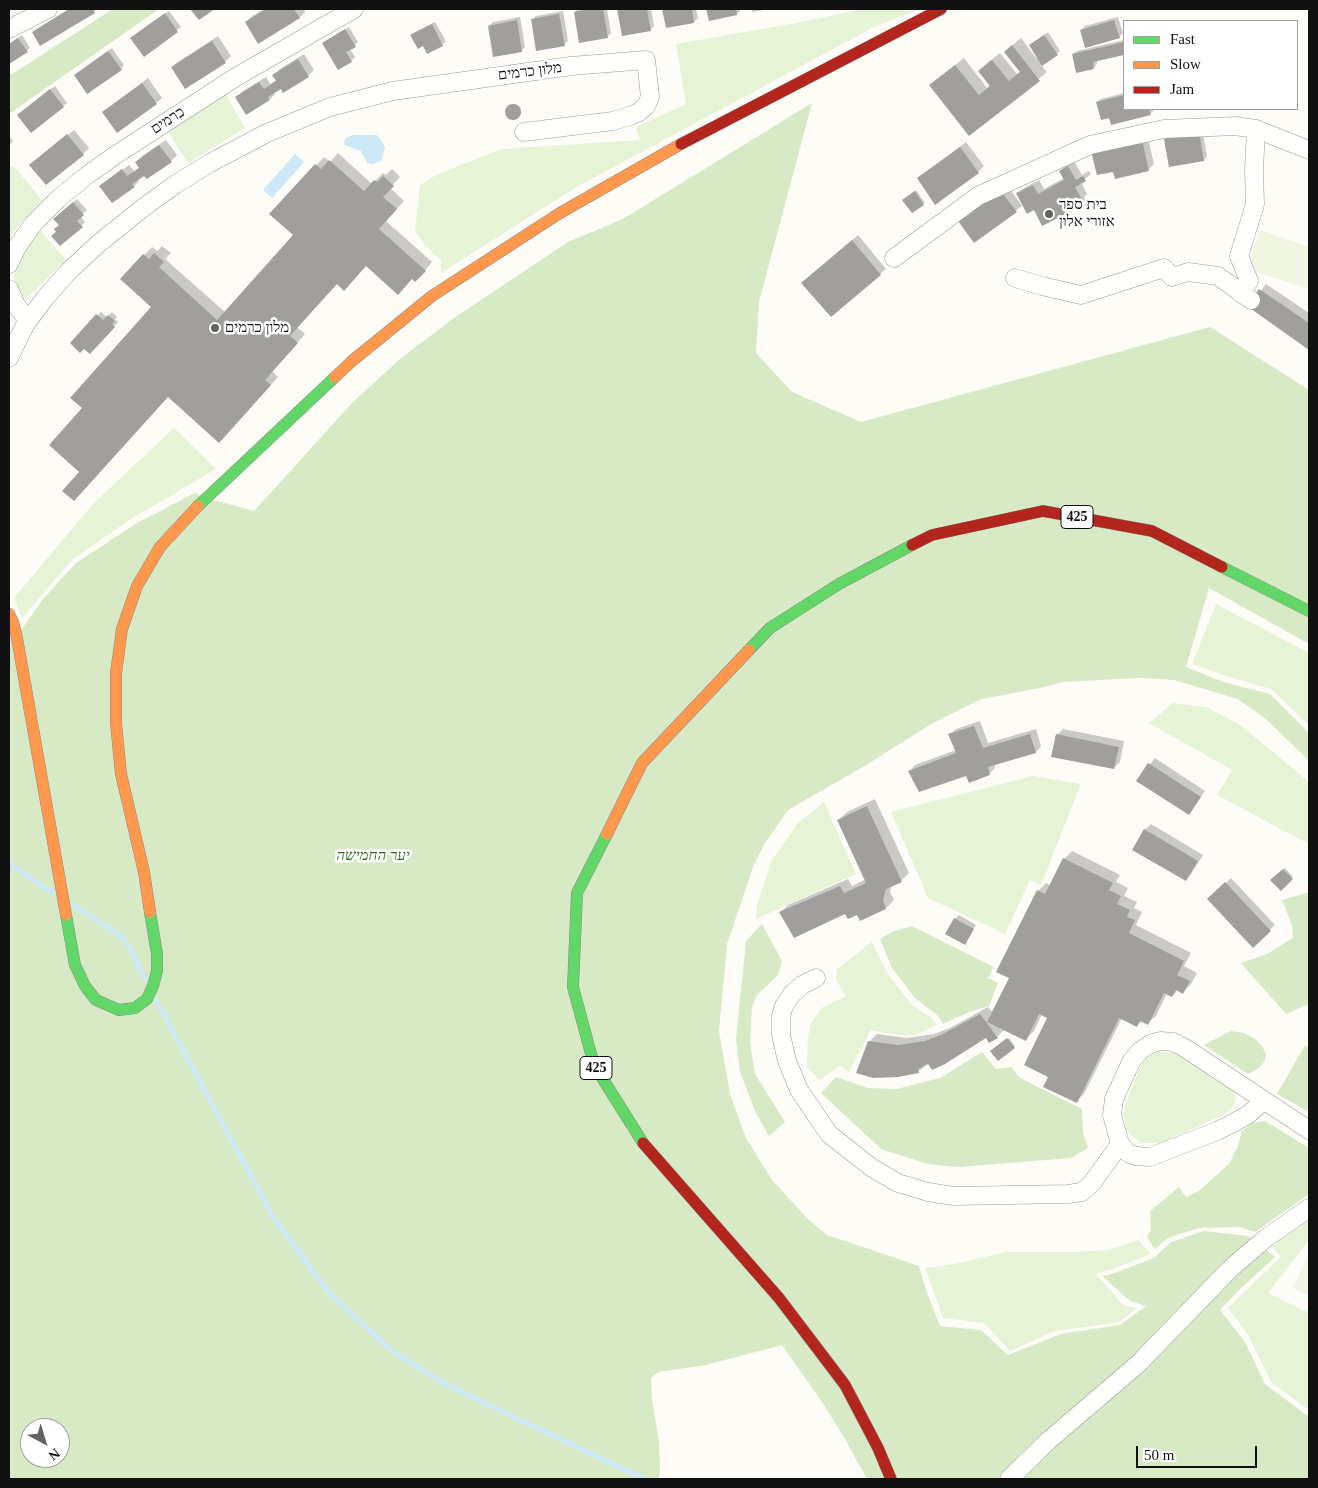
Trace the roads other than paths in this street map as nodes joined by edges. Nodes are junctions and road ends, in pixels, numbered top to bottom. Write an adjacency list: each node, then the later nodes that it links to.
1 (48, 9): 4 (street)
2 (354, 9): 9 (street, כרמים)
3 (941, 9): 15 (main road)
4 (9, 29)
5 (1256, 129): 7 (street); 8 (street); 10 (street)
6 (524, 132): 12 (street, מלון כרמים)
7 (1309, 150)
8 (894, 258)
9 (9, 264)
10 (1015, 278)
11 (9, 289): 12 (street)
12 (28, 321): 13 (street, מלון כרמים)
13 (9, 358)
14 (1309, 611): 21 (main road, 425)
15 (9, 614)
16 (816, 978): 19 (street)
17 (1263, 1101): 18 (street); 19 (street); 19 (street)
18 (1309, 1130)
19 (1120, 1144)
20 (1309, 1208): 22 (street)
21 (891, 1479)
22 (1009, 1479)

